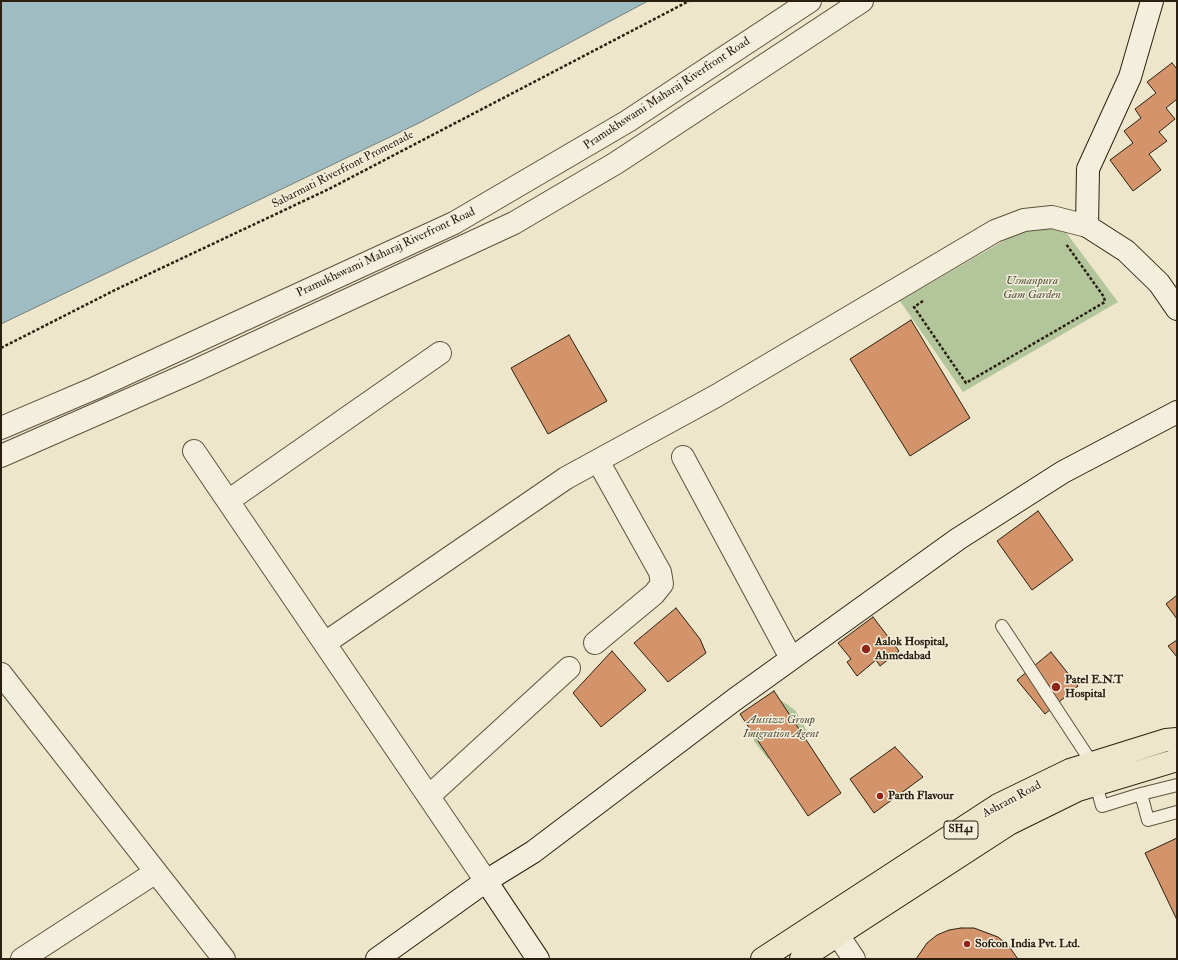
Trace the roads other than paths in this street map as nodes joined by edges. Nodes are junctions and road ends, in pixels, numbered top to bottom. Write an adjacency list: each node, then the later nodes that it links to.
1 (810, 1): 8 (street, Pramukhswami Maharaj Riverfront Road)
2 (862, 1): 10 (street)
3 (1152, 1): 4 (street)
4 (1087, 226): 5 (street); 12 (street)
5 (1177, 309)
6 (440, 353): 13 (street)
7 (1177, 412): 17 (street)
8 (1, 428)
9 (194, 451): 13 (street)
10 (1, 456)
11 (683, 457): 17 (street)
12 (598, 461): 15 (street); 16 (street)
13 (228, 501): 15 (street)
14 (1002, 626): 22 (lane)
15 (325, 643): 26 (street)
16 (595, 643)
17 (791, 658): 29 (street)
18 (569, 668): 26 (street)
19 (1, 674): 28 (street)
20 (1177, 739): 22 (main road, Ashram Road / SH41)
21 (1177, 760): 23 (main road, Ashram Road)
22 (1092, 763): 30 (main road, Ashram Road / SH41)
23 (1096, 784): 25 (lane); 30 (main road, Ashram Road)
24 (1177, 786): 25 (lane)
25 (1141, 794): 27 (lane)
26 (428, 796): 29 (street)
27 (1177, 812)
28 (156, 872): 32 (street); 33 (street)
29 (486, 881): 31 (street); 34 (street)
30 (832, 927): 35 (main road, Ashram Road / SH41); 36 (main road, Ashram Road); 37 (street)
31 (389, 956)
32 (22, 959)
33 (224, 959)
34 (538, 959)
35 (762, 959)
36 (801, 959)
37 (854, 959)

